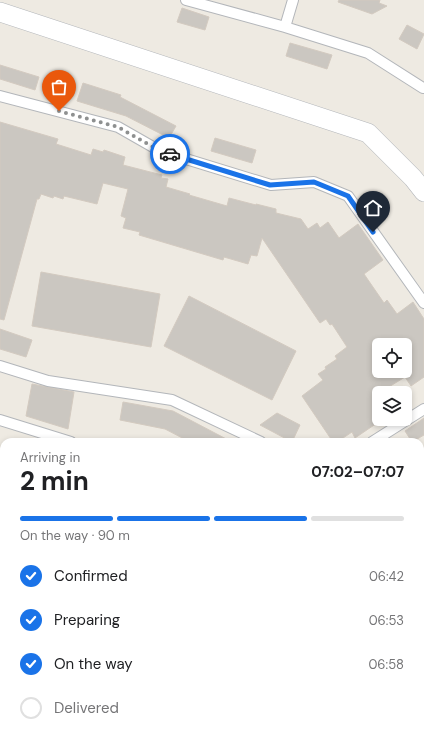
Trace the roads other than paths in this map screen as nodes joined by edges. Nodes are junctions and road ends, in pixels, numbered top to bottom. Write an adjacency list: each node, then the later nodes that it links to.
1 (186, 0): 4 (lane)
2 (293, 0): 4 (lane)
3 (0, 12): 7 (street)
4 (285, 27): 5 (lane)
5 (424, 88)
6 (0, 96): 8 (lane)
7 (424, 192)
8 (424, 303)
9 (0, 366): 13 (lane)
10 (424, 409): 14 (lane)
11 (0, 420): 12 (lane)
12 (58, 438)
13 (253, 438)
14 (378, 438)

